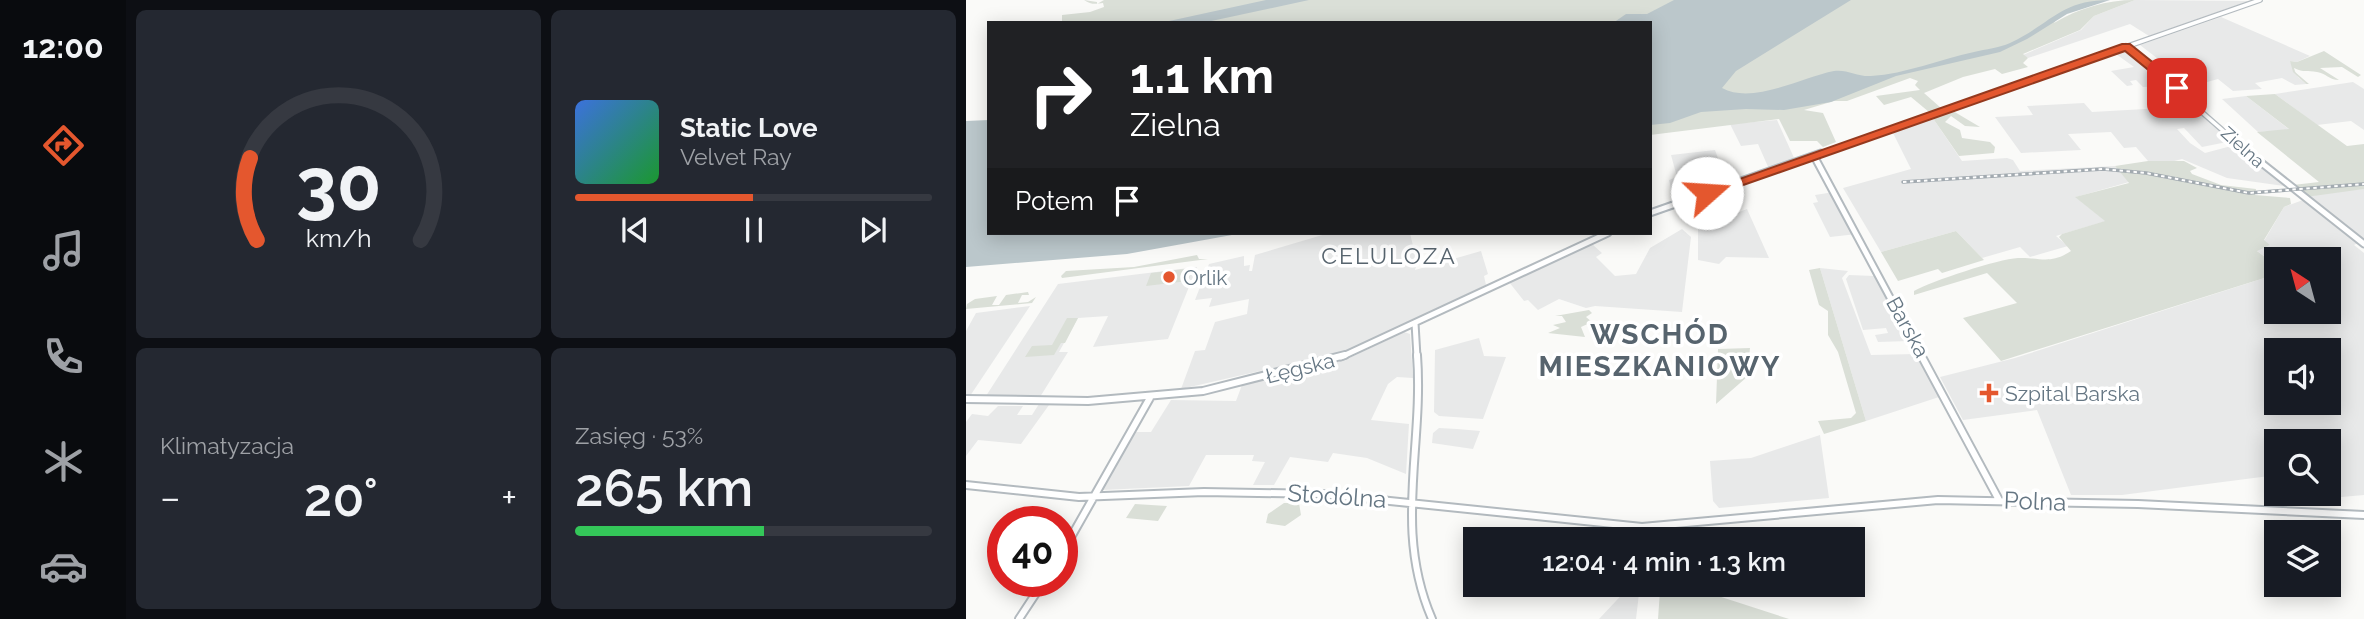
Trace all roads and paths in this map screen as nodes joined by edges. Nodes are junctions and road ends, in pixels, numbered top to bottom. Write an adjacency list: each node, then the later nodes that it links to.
1 (2260, 0): 2 (street)
2 (2126, 47): 3 (street); 6 (street, Zielna)
3 (1814, 156): 4 (street); 12 (street, Barska)
4 (1652, 212)
5 (1604, 235): 7 (street, Łęgska)
6 (2364, 244)
7 (1415, 323): 8 (street, Łęgska); 13 (street)
8 (1151, 396): 9 (street, Łęgska); 11 (street)
9 (966, 399)
10 (966, 485): 11 (street, Stodólna)
11 (1093, 496): 13 (street, Stodólna); 16 (street)
12 (1999, 500): 14 (street, Polna); 15 (street, Polna)
13 (1412, 503): 15 (street, Stodólna); 19 (street)
14 (2364, 516)
15 (1707, 522)
16 (1078, 526)
17 (1033, 597): 18 (street)
18 (1019, 619)
19 (1432, 619)

